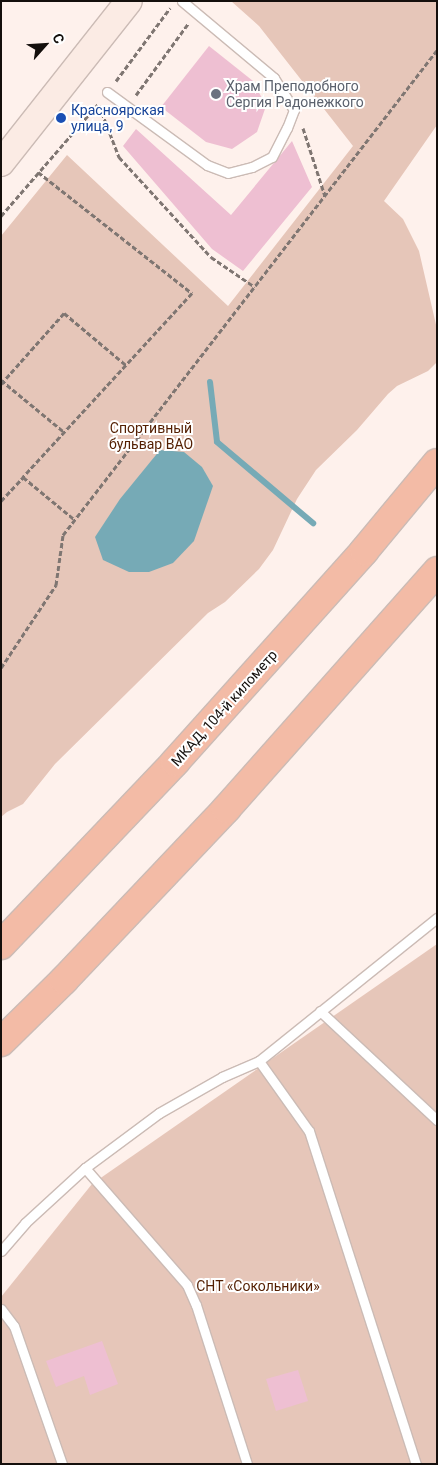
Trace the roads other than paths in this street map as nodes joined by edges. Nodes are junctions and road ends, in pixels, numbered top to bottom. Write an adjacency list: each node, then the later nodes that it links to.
1 (130, 1): 4 (street)
2 (182, 1): 3 (lane)
3 (107, 92)
4 (1, 163)
5 (437, 463): 8 (highway, МКАД, 104-й километр)
6 (437, 571): 10 (highway)
7 (437, 918): 9 (lane)
8 (1, 945)
9 (320, 1011): 11 (lane); 12 (lane)
10 (1, 1042)
11 (259, 1061): 13 (lane); 18 (lane)
12 (437, 1120)
13 (85, 1168): 14 (lane); 17 (lane)
14 (1, 1251)
15 (1, 1308): 16 (lane)
16 (62, 1464)
17 (246, 1464)
18 (416, 1464)

